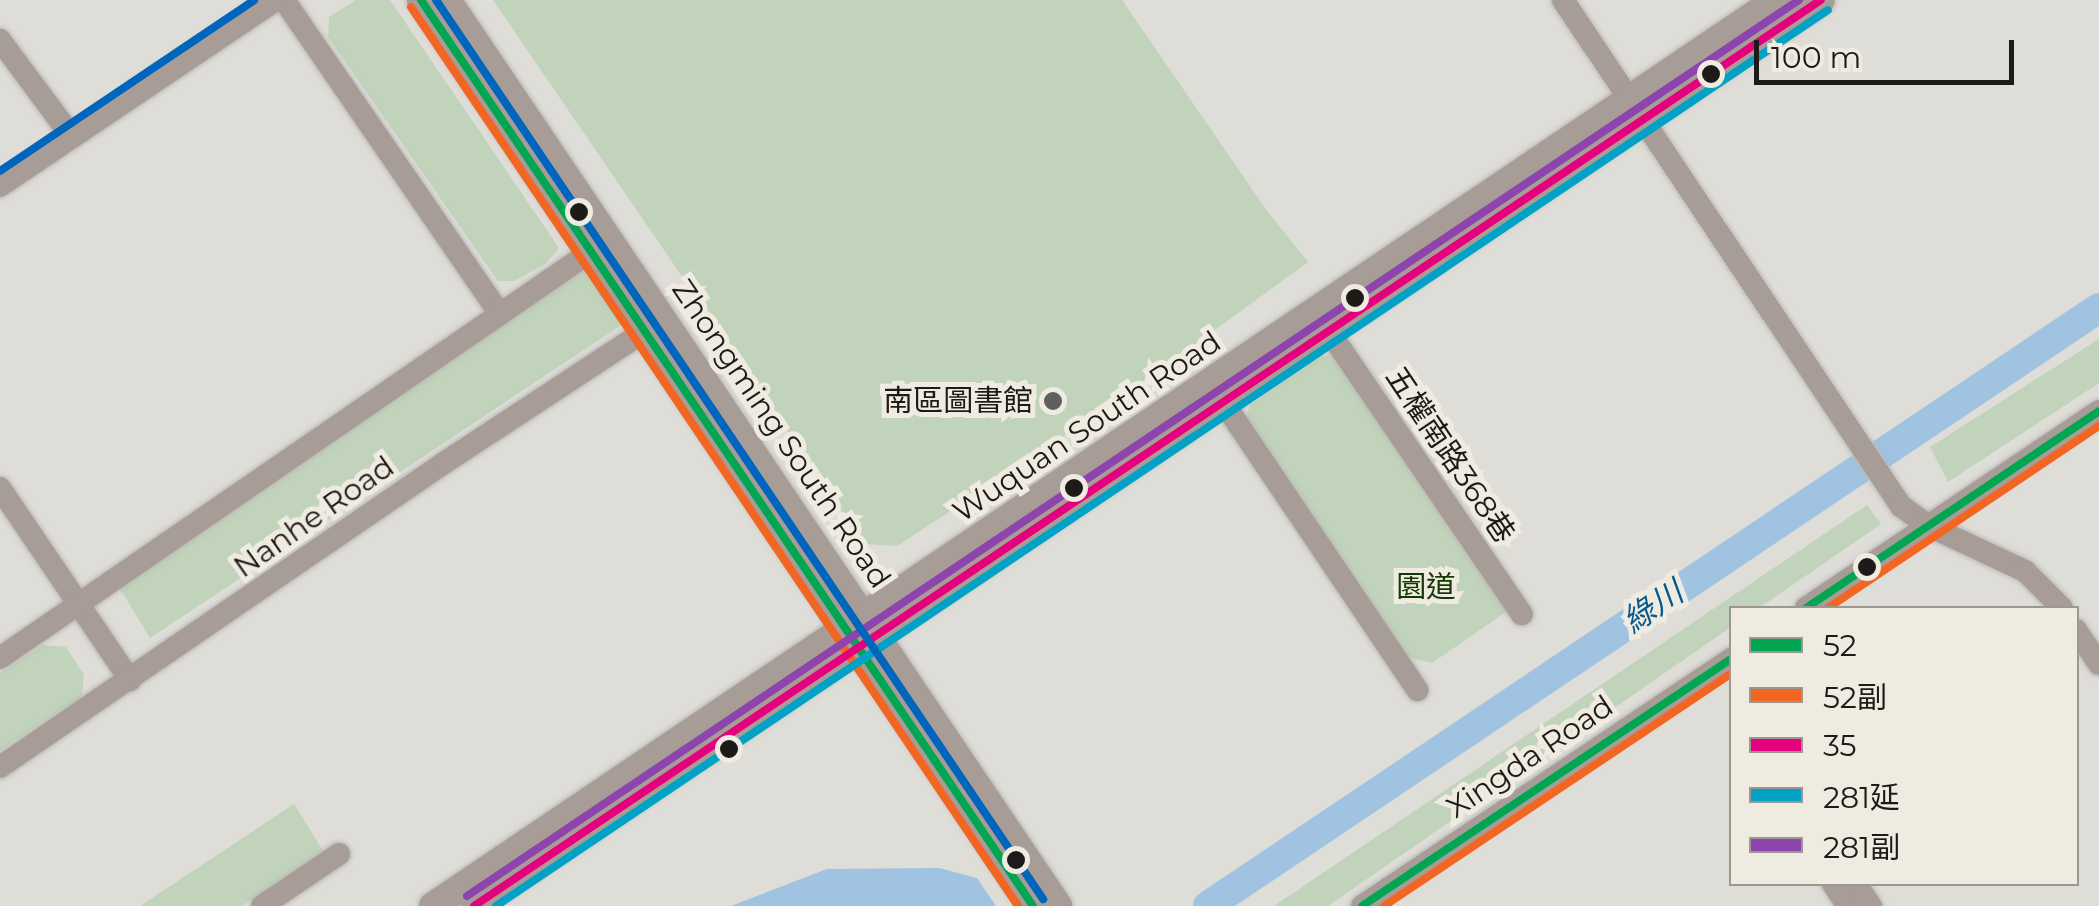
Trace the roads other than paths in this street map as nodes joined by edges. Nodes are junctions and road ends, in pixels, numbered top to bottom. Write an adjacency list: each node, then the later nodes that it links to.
1 (276, 0): 10 (street)
2 (284, 0): 13 (street)
3 (421, 0): 12 (main road, Zhongming South Road)
4 (446, 0): 12 (main road, Zhongming South Road)
5 (1562, 0): 9 (street)
6 (1776, 0): 9 (main road, Wuquan South Road)
7 (1820, 0): 9 (main road, Wuquan South Road)
8 (0, 40): 10 (street)
9 (1638, 110): 15 (main road, Wuquan South Road); 16 (main road, Wuquan South Road); 19 (street)
10 (72, 137): 11 (street)
11 (0, 186)
12 (599, 246): 13 (street, Nanhe Road); 14 (main road, Zhongming South Road)
13 (500, 314): 20 (street, Nanhe Road)
14 (655, 325): 24 (main road, Zhongming South Road); 29 (street, Nanhe Road)
15 (1328, 330): 16 (main road, Wuquan South Road); 23 (street, 五權南路368巷)
16 (1217, 392): 24 (main road, Wuquan South Road); 30 (street)
17 (2099, 411): 19 (street)
18 (0, 488): 20 (street)
19 (1929, 526): 21 (street); 22 (street)
20 (79, 605): 26 (street, Nanhe Road); 29 (street)
21 (1809, 606)
22 (2060, 606)
23 (1522, 614)
24 (862, 631): 34 (main road, Wuquan South Road); 35 (main road, Wuquan South Road); 36 (main road, Zhongming South Road); 37 (main road, Zhongming South Road)
25 (2079, 634): 28 (street)
26 (0, 658)
27 (1729, 660): 38 (street, Xingda Road)
28 (2099, 664)
29 (130, 680): 31 (street, Nanhe Road)
30 (1417, 690)
31 (0, 767)
32 (339, 854): 33 (street)
33 (262, 906)
34 (433, 906)
35 (474, 906)
36 (1033, 906)
37 (1058, 906)
38 (1362, 906)

